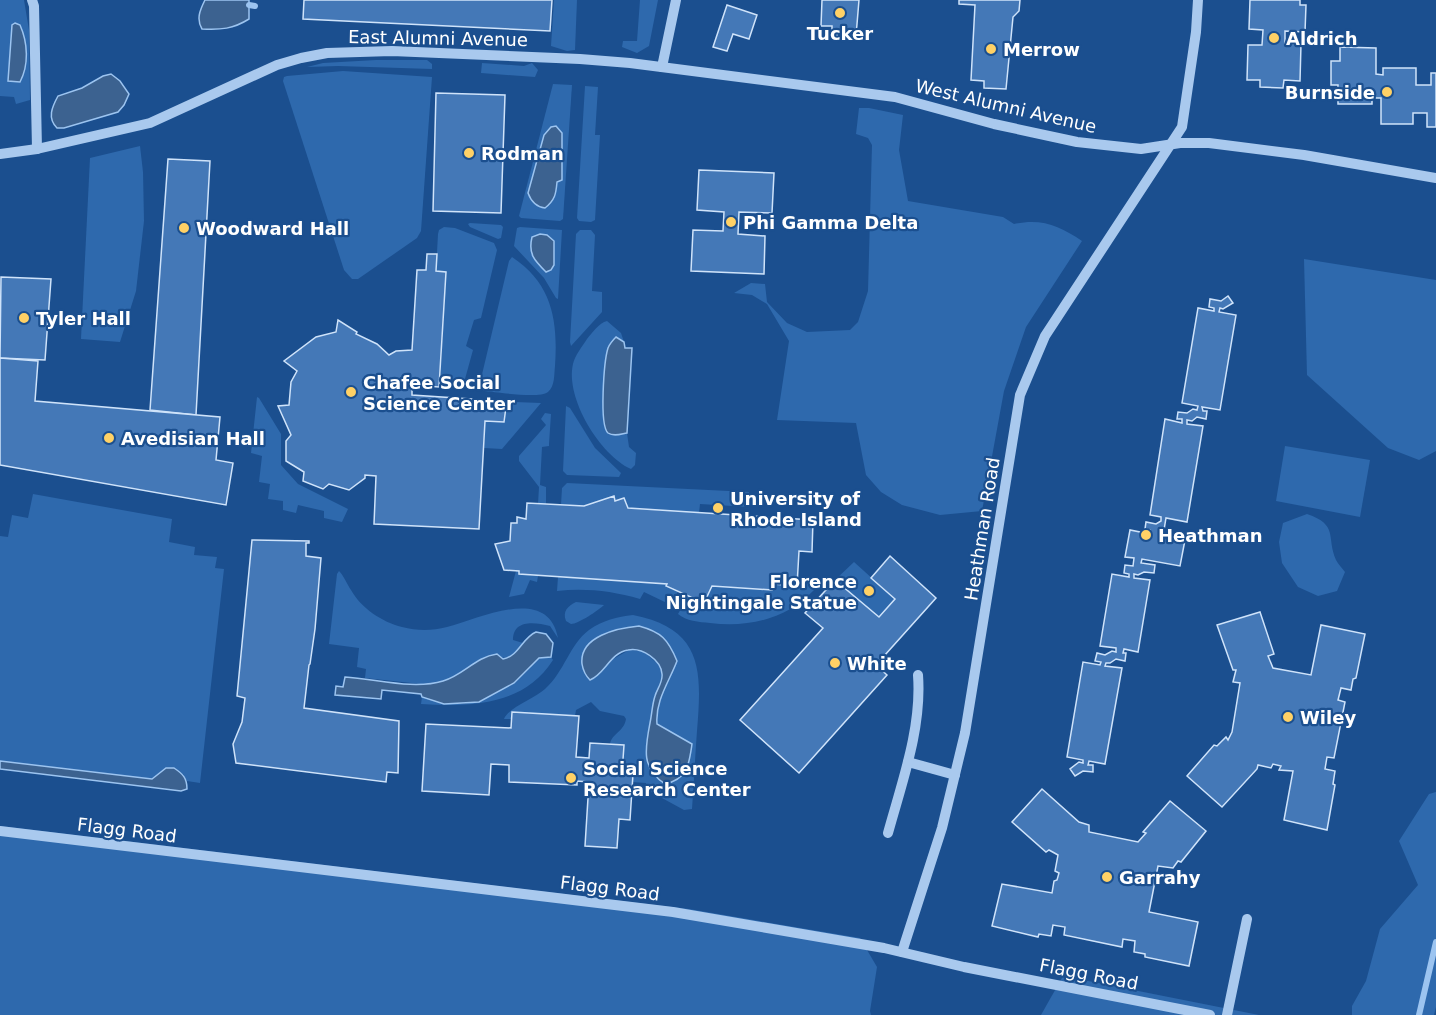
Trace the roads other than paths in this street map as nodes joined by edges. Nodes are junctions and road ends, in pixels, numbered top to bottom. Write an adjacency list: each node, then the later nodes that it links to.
1 (32, 0): 7 (street)
2 (676, 0): 4 (street)
3 (1198, 0): 6 (street, Heathman Road)
4 (662, 67): 5 (street, East Alumni Avenue); 7 (street, East Alumni Avenue)
5 (711, 73): 6 (street, West Alumni Avenue)
6 (1171, 144): 9 (street, West Alumni Avenue); 12 (street, Heathman Road)
7 (37, 149): 8 (street, East Alumni Avenue)
8 (0, 154)
9 (1436, 178)
10 (918, 675): 11 (street)
11 (908, 762): 12 (street); 14 (street)
12 (955, 775): 16 (street, Heathman Road)
13 (0, 831): 16 (street, Flagg Road)
14 (888, 833)
15 (1247, 919): 18 (street)
16 (902, 952): 17 (street, Flagg Road)
17 (1210, 1015)
18 (1227, 1015)

